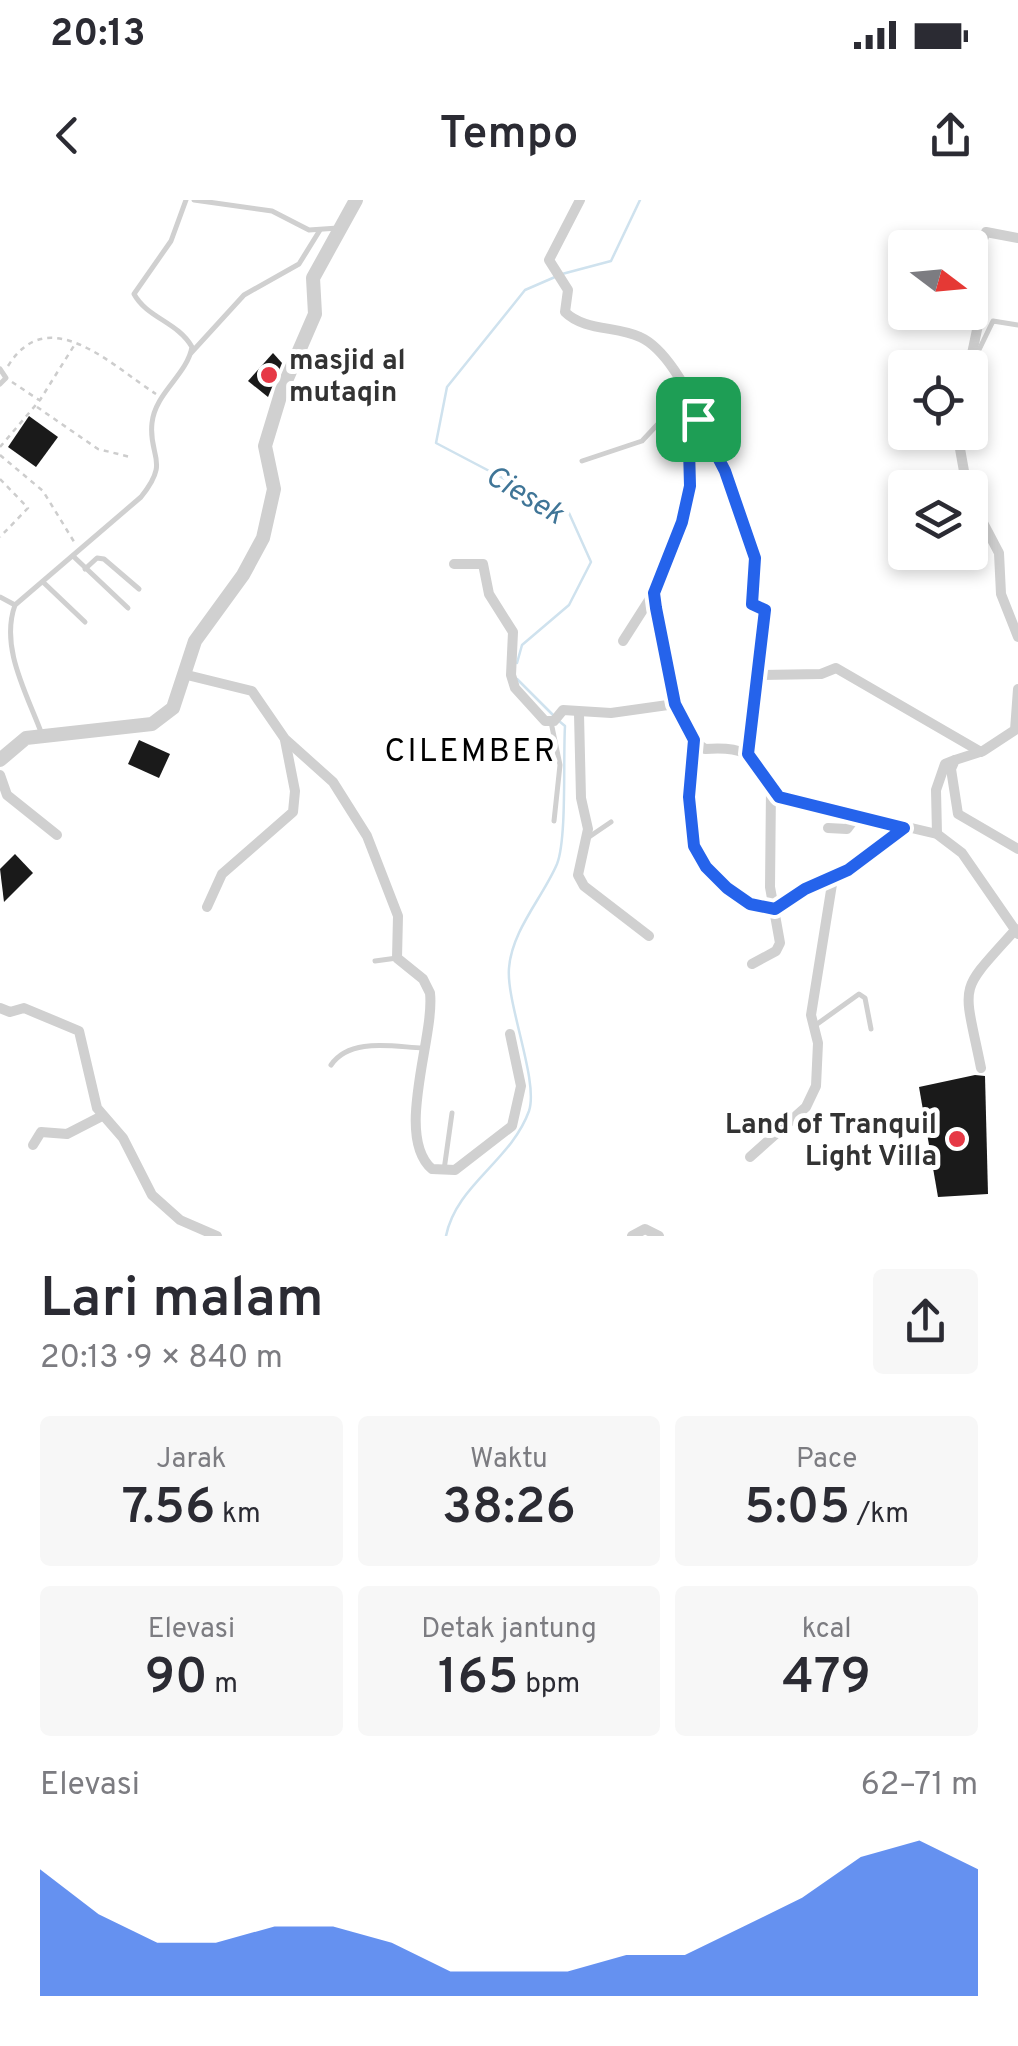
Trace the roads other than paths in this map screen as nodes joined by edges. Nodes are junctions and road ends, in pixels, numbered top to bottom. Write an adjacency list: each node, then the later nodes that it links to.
1 (186, 200): 11 (lane)
2 (194, 200): 6 (lane)
3 (356, 200): 5 (street)
4 (580, 200): 14 (street)
5 (341, 228): 6 (lane); 30 (street)
6 (320, 230): 11 (lane)
7 (1018, 238): 9 (street)
8 (1018, 325): 10 (lane)
9 (973, 350)
10 (978, 350)
11 (191, 353): 18 (lane)
12 (3, 369): 13 (lane)
13 (0, 384)
14 (687, 392): 15 (street); 16 (lane)
15 (698, 419): 23 (street); 31 (street)
16 (582, 461)
17 (988, 534): 28 (street)
18 (72, 556): 20 (lane); 21 (lane)
19 (454, 564): 35 (street)
20 (85, 569): 22 (lane); 26 (lane)
21 (43, 582): 25 (lane); 27 (lane)
22 (139, 589)
23 (654, 593): 29 (street); 33 (street)
24 (0, 597): 25 (lane)
25 (15, 605): 36 (lane)
26 (128, 608)
27 (85, 622)
28 (1018, 637)
29 (623, 641)
30 (187, 674): 36 (street); 37 (street)
31 (758, 675): 39 (street); 40 (street)
32 (1018, 689): 39 (street)
33 (675, 704): 34 (street); 38 (street)
34 (579, 714): 35 (street); 52 (street)
35 (555, 718): 46 (lane)
36 (43, 736): 41 (street)
37 (285, 739): 55 (street); 59 (street)
38 (694, 740): 40 (street); 56 (street)
39 (982, 751): 42 (street)
40 (748, 754): 44 (street)
41 (0, 760)
42 (955, 760): 50 (street); 53 (street)
43 (0, 775): 51 (street)
44 (771, 787): 45 (street); 56 (street)
45 (856, 817): 48 (street); 49 (street)
46 (554, 821)
47 (611, 822): 52 (lane)
48 (828, 828)
49 (904, 828): 50 (street); 54 (street)
50 (937, 834): 57 (street)
51 (57, 836)
52 (587, 838): 58 (street)
53 (1018, 849)
54 (833, 878): 56 (street); 64 (street)
55 (207, 907)
56 (775, 909): 61 (street)
57 (1017, 931): 69 (street)
58 (649, 936)
59 (397, 958): 60 (lane); 67 (street)
60 (375, 961)
61 (752, 964)
62 (5, 1010): 63 (street); 71 (street)
63 (0, 1022)
64 (813, 1028): 65 (lane); 73 (street)
65 (871, 1029)
66 (510, 1034): 74 (street)
67 (423, 1048): 68 (lane); 74 (street)
68 (331, 1065)
69 (981, 1068)
70 (452, 1114): 74 (lane)
71 (102, 1116): 72 (street); 75 (street)
72 (33, 1145)
73 (750, 1157)
74 (444, 1172)
75 (216, 1236)
76 (632, 1236): 77 (street)
77 (659, 1236)

